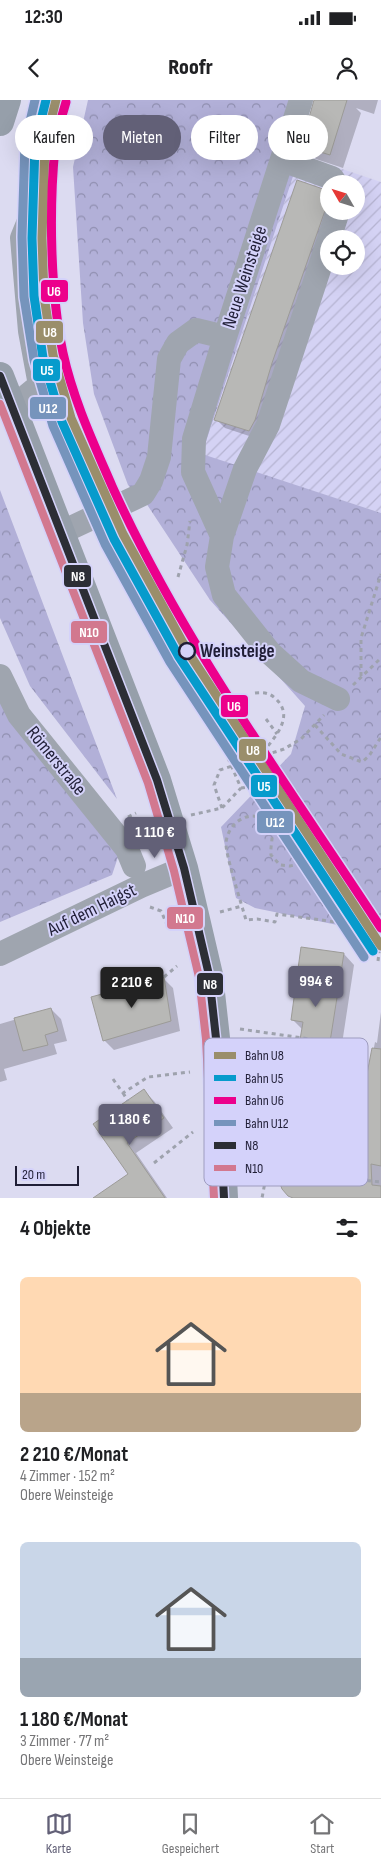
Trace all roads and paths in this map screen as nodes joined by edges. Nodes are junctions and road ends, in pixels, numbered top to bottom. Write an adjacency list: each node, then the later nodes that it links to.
1 (7, 100): 5 (main road)
2 (301, 100): 4 (street, Neue Weinsteige)
3 (53, 110): 11 (street)
4 (296, 115)
5 (0, 122)
6 (282, 160): 7 (street); 9 (street, Neue Weinsteige)
7 (324, 175)
8 (320, 266): 14 (street)
9 (226, 337): 12 (street); 13 (street, Neue Weinsteige)
10 (0, 376): 11 (main road)
11 (12, 408): 13 (main road)
12 (200, 491): 14 (street); 16 (path)
13 (60, 533): 30 (main road)
14 (222, 536): 20 (street)
15 (381, 574): 17 (path)
16 (178, 577)
17 (381, 658)
18 (0, 676): 29 (street, Römerstraße)
19 (255, 692): 22 (path)
20 (338, 699)
21 (268, 721): 22 (path)
22 (277, 734): 24 (path)
23 (381, 737): 24 (path)
24 (259, 756): 26 (path)
25 (228, 758): 28 (path)
26 (246, 760): 28 (path); 31 (path)
27 (257, 786): 28 (path)
28 (241, 788)
29 (134, 866)
30 (184, 868): 33 (street, Auf dem Haigst); 37 (main road)
31 (381, 932)
32 (381, 937): 34 (path)
33 (0, 954)
34 (378, 961)
35 (177, 966): 36 (path)
36 (164, 977)
37 (214, 1026): 38 (main road); 39 (path)
38 (215, 1038)
39 (301, 1038)
40 (190, 1072): 42 (path)
41 (113, 1079): 42 (path)
42 (123, 1093): 43 (path)
43 (128, 1101)
44 (193, 1132): 45 (path)
45 (154, 1163)
46 (368, 1181): 47 (path)
47 (381, 1182)

